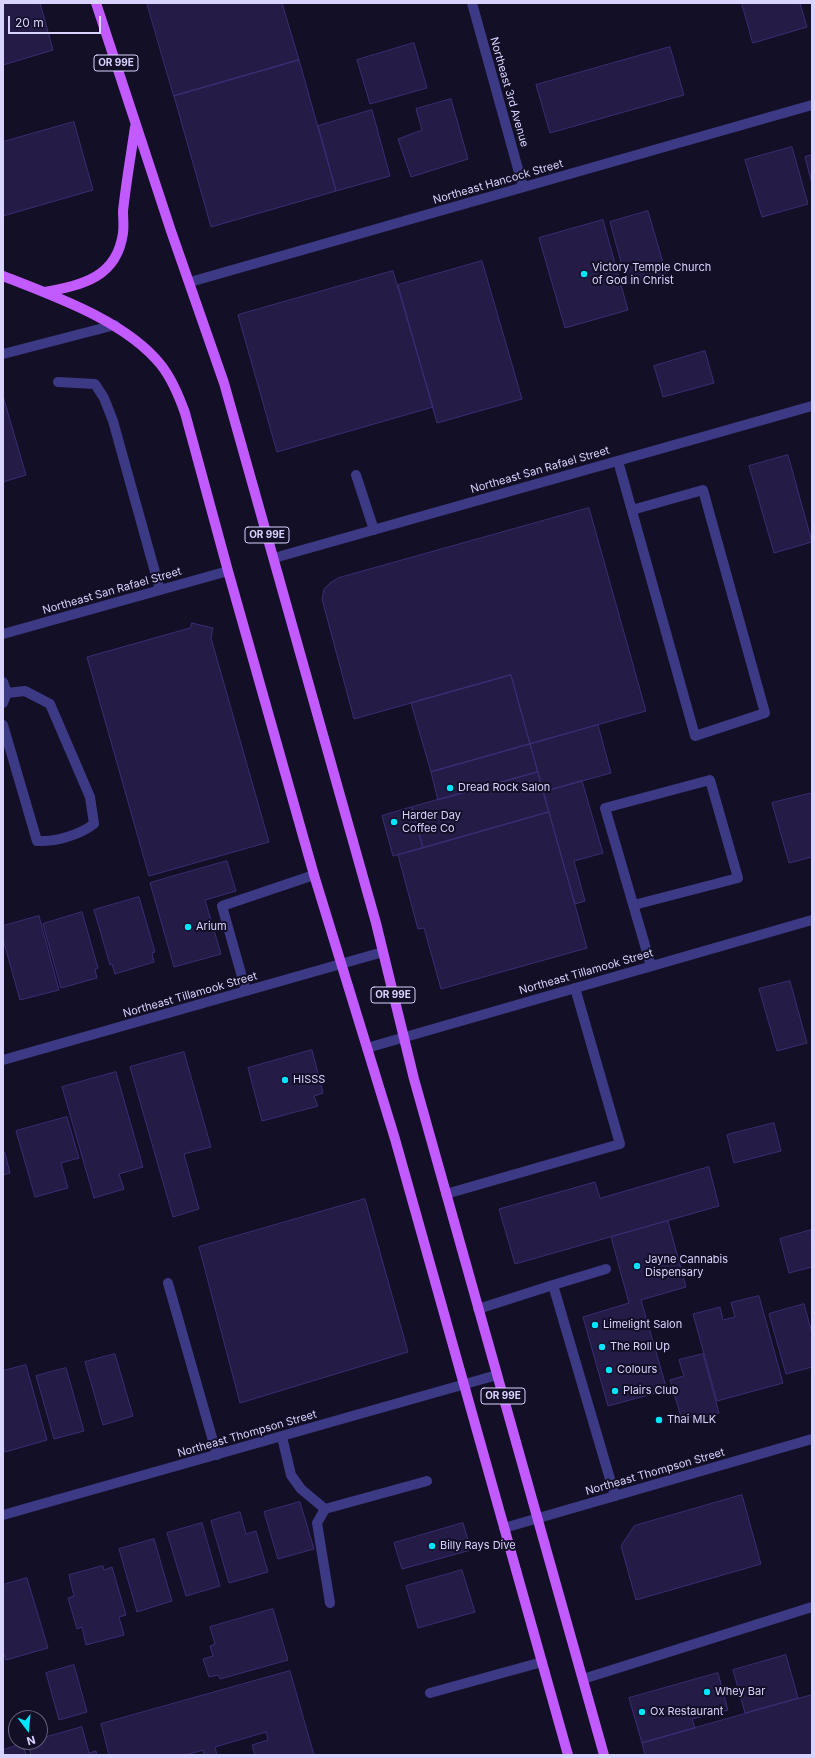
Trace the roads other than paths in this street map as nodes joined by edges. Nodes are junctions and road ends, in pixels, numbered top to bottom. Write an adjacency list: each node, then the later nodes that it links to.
1 (96, 3): 4 (main road, OR 99E)
2 (472, 3): 5 (street, Northeast 3rd Avenue)
3 (812, 105): 5 (street, Northeast Hancock Street)
4 (135, 123): 7 (main road, OR 99E); 8 (main road)
5 (523, 187): 7 (street, Northeast Hancock Street)
6 (3, 276): 8 (main road, OR 99E)
7 (190, 282): 17 (main road, OR 99E)
8 (45, 292): 9 (main road, OR 99E)
9 (114, 325): 10 (street); 18 (main road, OR 99E)
10 (3, 354)
11 (58, 382): 19 (street)
12 (812, 406): 13 (street, Northeast San Rafael Street)
13 (618, 461): 15 (street); 16 (street, Northeast San Rafael Street)
14 (356, 475): 16 (street)
15 (632, 510): 15 (street)
16 (374, 530): 17 (street, Northeast San Rafael Street)
17 (274, 558): 28 (main road, OR 99E)
18 (228, 571): 19 (street, Northeast San Rafael Street); 25 (main road, OR 99E)
19 (160, 590): 20 (street, Northeast San Rafael Street)
20 (3, 634)
21 (3, 682): 22 (street)
22 (7, 693): 23 (street); 24 (street)
23 (3, 703)
24 (3, 725)
25 (314, 875): 29 (main road, OR 99E); 32 (street)
26 (634, 905): 26 (street); 30 (street)
27 (812, 920): 30 (street, Northeast Tillamook Street)
28 (383, 952): 29 (street, Northeast Tillamook Street); 33 (main road, OR 99E)
29 (340, 964): 32 (street, Northeast Tillamook Street); 34 (main road, OR 99E)
30 (651, 966): 31 (street, Northeast Tillamook Street)
31 (575, 988): 33 (street, Northeast Tillamook Street); 36 (street)
32 (246, 991): 35 (street, Northeast Tillamook Street)
33 (404, 1037): 34 (street, Northeast Tillamook Street); 36 (main road, OR 99E)
34 (367, 1048): 42 (main road, OR 99E)
35 (3, 1060)
36 (446, 1194): 40 (main road, OR 99E)
37 (606, 1269): 39 (street)
38 (168, 1283): 45 (street)
39 (553, 1285): 40 (street); 47 (street)
40 (478, 1309): 41 (main road, OR 99E)
41 (497, 1375): 42 (street, Northeast Thompson Street); 50 (main road, OR 99E)
42 (464, 1385): 43 (street, Northeast Thompson Street); 51 (main road, OR 99E)
43 (282, 1437): 45 (street, Northeast Thompson Street); 48 (street)
44 (812, 1439): 47 (street, Northeast Thompson Street)
45 (217, 1455): 49 (street, Northeast Thompson Street)
46 (427, 1481): 48 (street)
47 (615, 1496): 50 (street, Northeast Thompson Street)
48 (325, 1509): 52 (street)
49 (3, 1515)
50 (538, 1519): 51 (street, Northeast Thompson Street); 55 (main road, OR 99E)
51 (504, 1528): 54 (main road, OR 99E)
52 (330, 1603)
53 (812, 1607): 55 (street)
54 (542, 1662): 56 (street); 57 (main road, OR 99E)
55 (583, 1679): 58 (main road, OR 99E)
56 (430, 1693)
57 (568, 1755)
58 (604, 1755)

